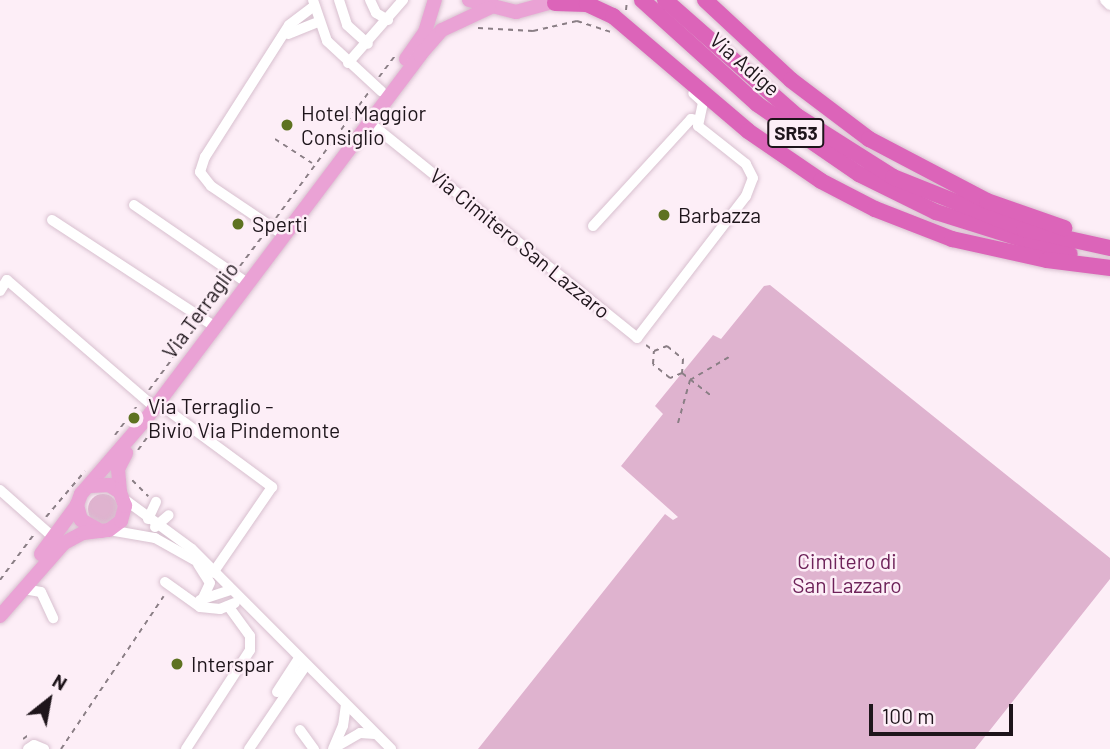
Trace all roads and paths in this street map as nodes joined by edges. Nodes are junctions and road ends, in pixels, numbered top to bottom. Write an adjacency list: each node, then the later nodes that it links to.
1 (339, 0): 19 (street)
2 (370, 0): 14 (street)
3 (403, 0): 14 (street)
4 (435, 0): 22 (main road, Via Terraglio)
5 (469, 0): 13 (main road, Via Terraglio)
6 (642, 0): 29 (highway, Via Adige / SR53)
7 (665, 0): 29 (highway, Via Adige / SR53)
8 (705, 0): 32 (highway)
9 (1105, 0): 12 (street)
10 (558, 1): 13 (main road, Via Terraglio); 21 (highway)
11 (314, 3): 15 (street); 18 (street)
12 (1110, 5)
13 (489, 8): 24 (main road, Via Terraglio)
14 (388, 20): 19 (street)
15 (318, 22): 18 (street); 20 (street)
16 (618, 24): 17 (path)
17 (475, 27)
18 (283, 38): 31 (street)
19 (368, 44): 20 (street)
20 (348, 64): 22 (street)
21 (671, 67): 23 (street); 35 (highway)
22 (382, 91): 31 (main road, Via Terraglio)
23 (696, 120): 30 (street); 40 (street)
24 (370, 122): 31 (main road, Via Terraglio); 40 (street, Via Cimitero San Lazzaro)
25 (275, 139): 26 (path)
26 (312, 163)
27 (134, 205): 37 (street)
28 (52, 220): 39 (street)
29 (979, 221): 33 (highway, SR53); 34 (highway, SR53)
30 (593, 226)
31 (285, 230): 37 (main road, Via Terraglio)
32 (1110, 241)
33 (1110, 247)
34 (1110, 261)
35 (1110, 268)
36 (4, 278): 38 (street); 46 (street)
37 (246, 282): 39 (main road, Via Terraglio)
38 (0, 291)
39 (214, 326): 46 (main road, Via Terraglio)
40 (637, 338): 41 (path)
41 (654, 351): 43 (path); 43 (path)
42 (729, 358): 44 (path)
43 (682, 373): 44 (path)
44 (690, 380): 45 (path); 47 (path)
45 (711, 396)
46 (153, 414): 48 (path); 50 (main road, Via Terraglio); 52 (main road, Via Terraglio); 62 (street)
47 (678, 424)
48 (132, 457)
49 (127, 474): 53 (path)
50 (89, 487): 52 (main road); 54 (main road)
51 (0, 490): 60 (street)
52 (122, 495): 56 (street); 57 (main road)
53 (155, 502): 56 (street)
54 (77, 505): 57 (main road); 60 (main road)
55 (169, 515): 56 (street)
56 (153, 522): 59 (street); 62 (street)
57 (105, 531): 59 (street); 65 (main road)
58 (35, 532): 63 (path)
59 (144, 535): 61 (street)
60 (54, 538): 71 (main road)
61 (197, 561): 62 (street); 68 (street)
62 (213, 573): 66 (street)
63 (0, 580)
64 (165, 588): 67 (street); 80 (path)
65 (24, 589): 71 (main road); 72 (street)
66 (230, 590): 68 (street); 69 (street)
67 (189, 598): 68 (street); 70 (street)
68 (202, 600)
69 (241, 601): 70 (street); 73 (street)
70 (228, 606): 81 (street)
71 (0, 614)
72 (53, 618)
73 (302, 662): 74 (street); 75 (street); 82 (street)
74 (277, 692)
75 (346, 705): 77 (street); 84 (street)
76 (300, 730): 83 (street)
77 (375, 734): 84 (street); 85 (street)
78 (28, 749): 79 (street)
79 (44, 749)
80 (61, 749)
81 (186, 749)
82 (249, 749)
83 (314, 749)
84 (334, 749)
85 (391, 749)

